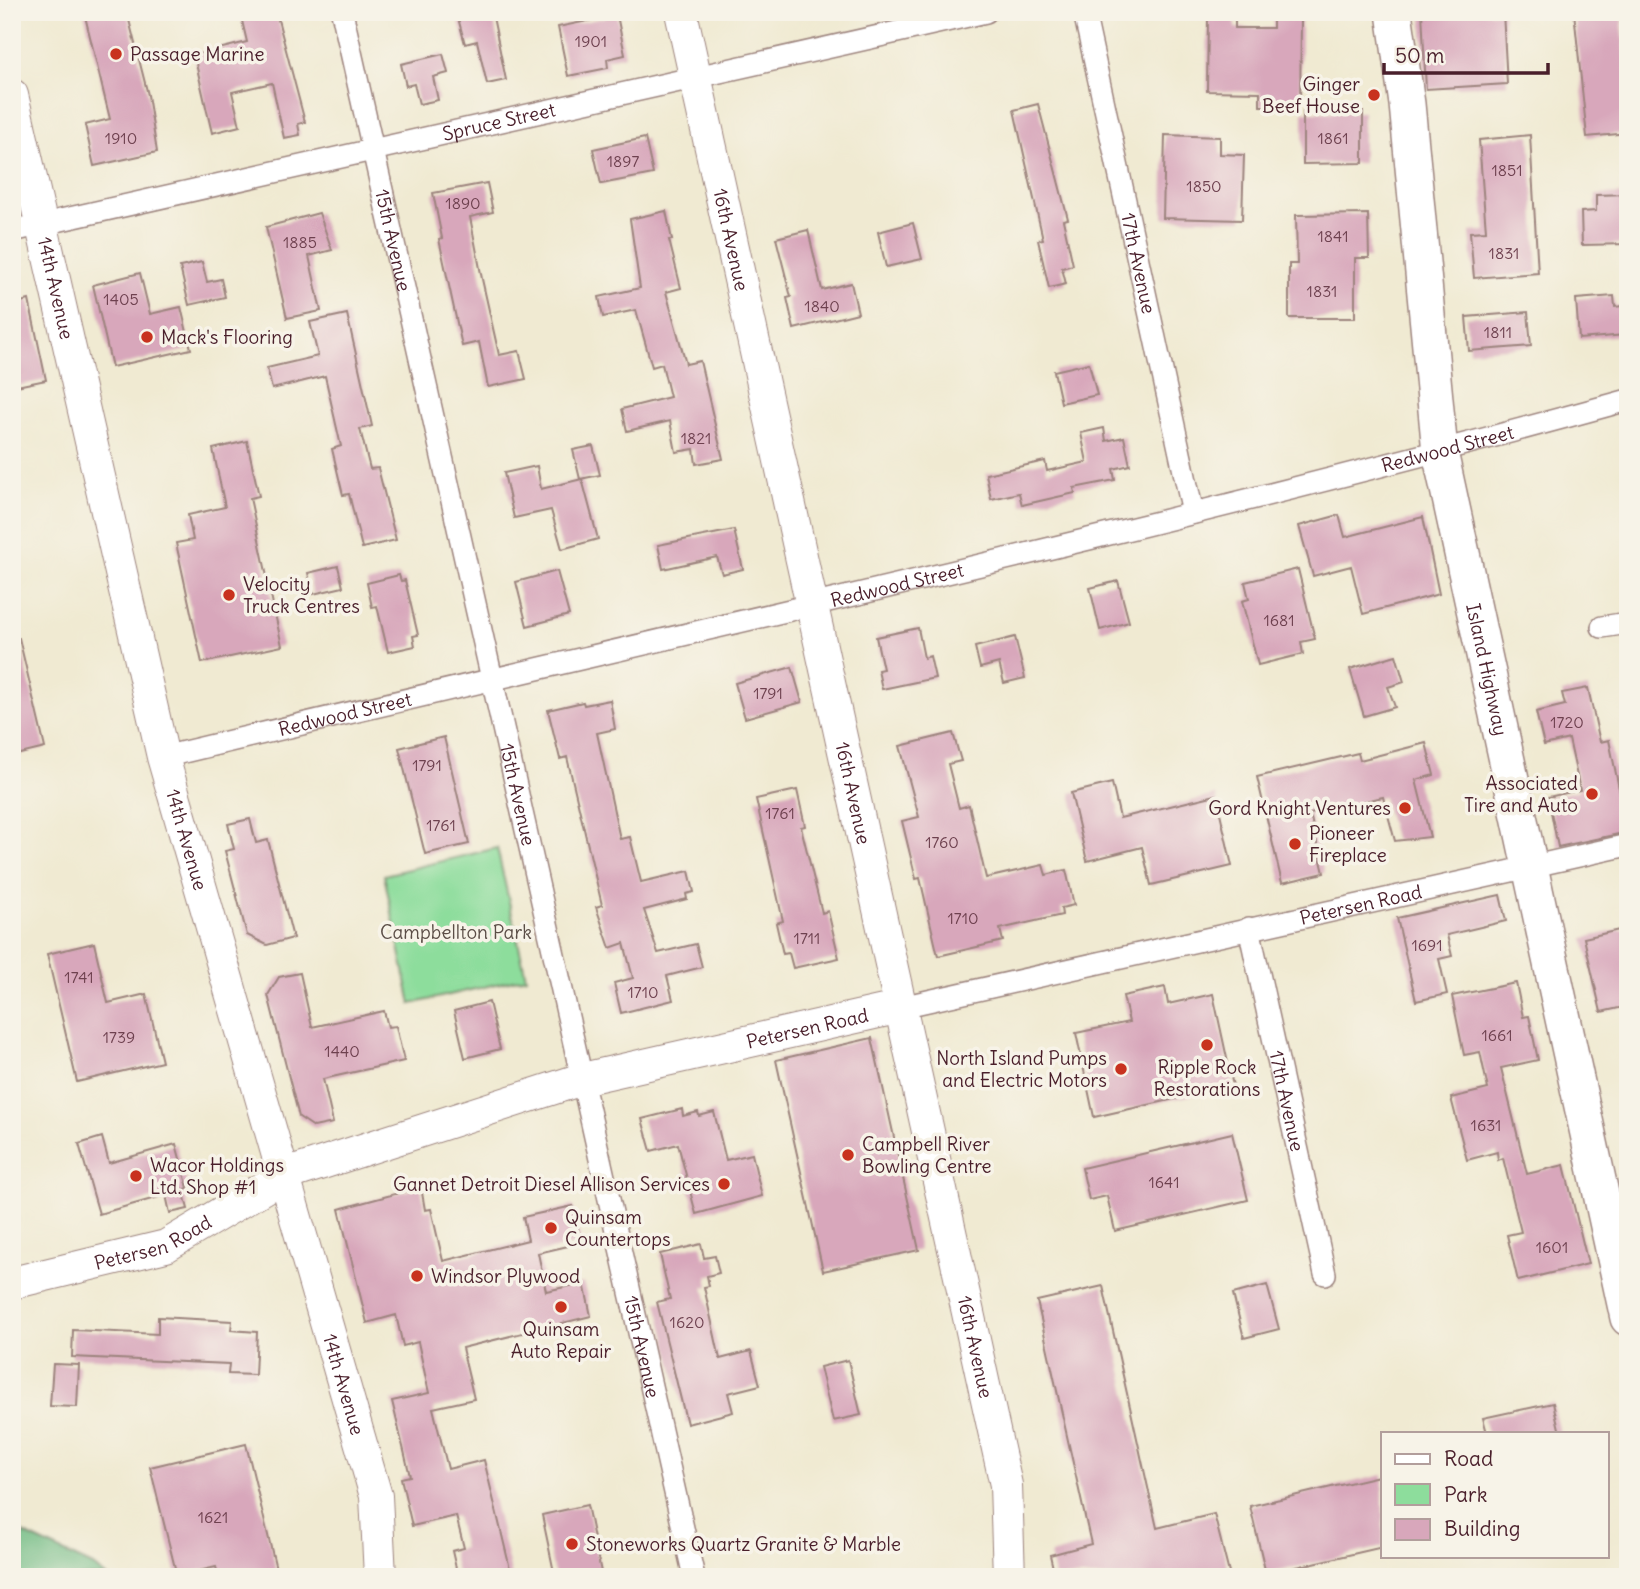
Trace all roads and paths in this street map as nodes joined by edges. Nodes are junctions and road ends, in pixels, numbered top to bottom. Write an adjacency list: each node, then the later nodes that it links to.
1 (342, 12): 8 (street, 15th Avenue)
2 (681, 12): 6 (street, 16th Avenue)
3 (986, 12): 6 (street, Spruce Street)
4 (1084, 12): 12 (street, 17th Avenue)
5 (1394, 12): 11 (main road, Island Highway)
6 (695, 77): 8 (street, Spruce Street); 13 (street, 16th Avenue)
7 (12, 95): 9 (street, 14th Avenue)
8 (372, 149): 9 (street, Spruce Street); 16 (street, 15th Avenue)
9 (27, 228): 17 (street, 14th Avenue)
10 (1628, 400): 11 (street, Redwood Street)
11 (1440, 452): 12 (street, Redwood Street); 19 (main road, Island Highway)
12 (1193, 513): 13 (street, Redwood Street)
13 (811, 603): 16 (street, Redwood Street); 21 (street, 16th Avenue)
14 (1628, 624): 15 (street)
15 (1602, 627)
16 (492, 678): 17 (street, Redwood Street); 22 (street, 15th Avenue)
17 (163, 757): 23 (street, 14th Avenue)
18 (1628, 845): 19 (street, Petersen Road)
19 (1527, 866): 20 (street, Petersen Road); 26 (main road, Island Highway)
20 (1248, 928): 21 (street, Petersen Road); 24 (street, 17th Avenue)
21 (901, 1007): 22 (street, Petersen Road); 29 (street, 16th Avenue)
22 (582, 1079): 23 (street, Petersen Road); 28 (street, 15th Avenue)
23 (285, 1175): 25 (street, Petersen Road); 27 (street, 14th Avenue)
24 (1325, 1274)
25 (12, 1283)
26 (1628, 1318)
27 (380, 1577)
28 (694, 1577)
29 (1009, 1577)

